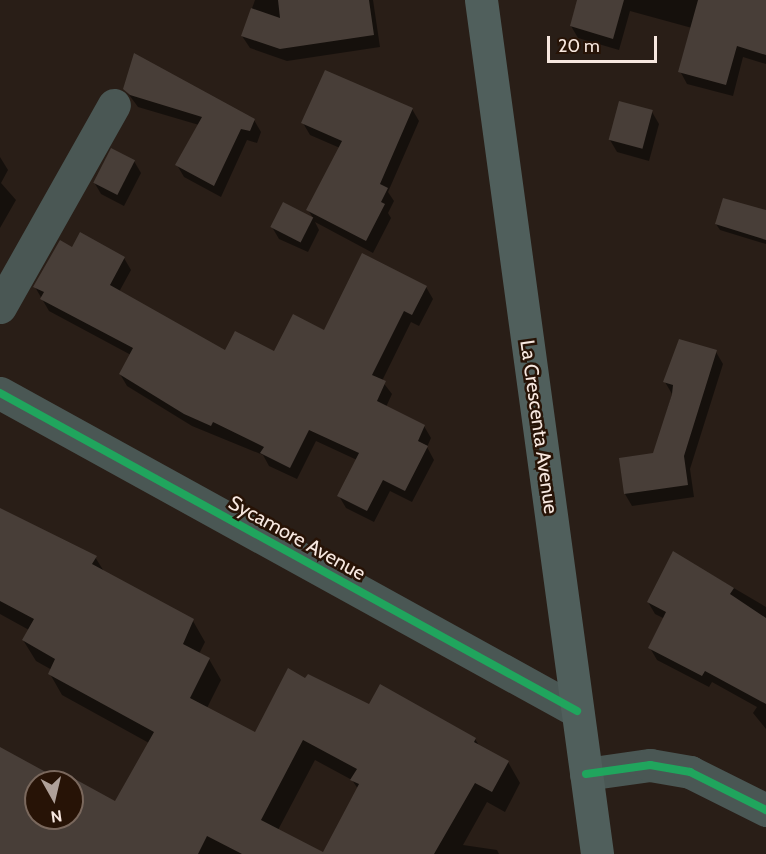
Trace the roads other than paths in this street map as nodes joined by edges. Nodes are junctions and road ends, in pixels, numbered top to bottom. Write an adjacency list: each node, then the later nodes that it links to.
1 (481, 0): 5 (main road, La Crescenta Avenue)
2 (114, 105): 3 (street)
3 (0, 307)
4 (0, 393): 5 (street, Sycamore Avenue)
5 (577, 711): 6 (main road, La Crescenta Avenue)
6 (586, 774): 7 (street); 8 (main road, La Crescenta Avenue)
7 (766, 810)
8 (597, 854)

